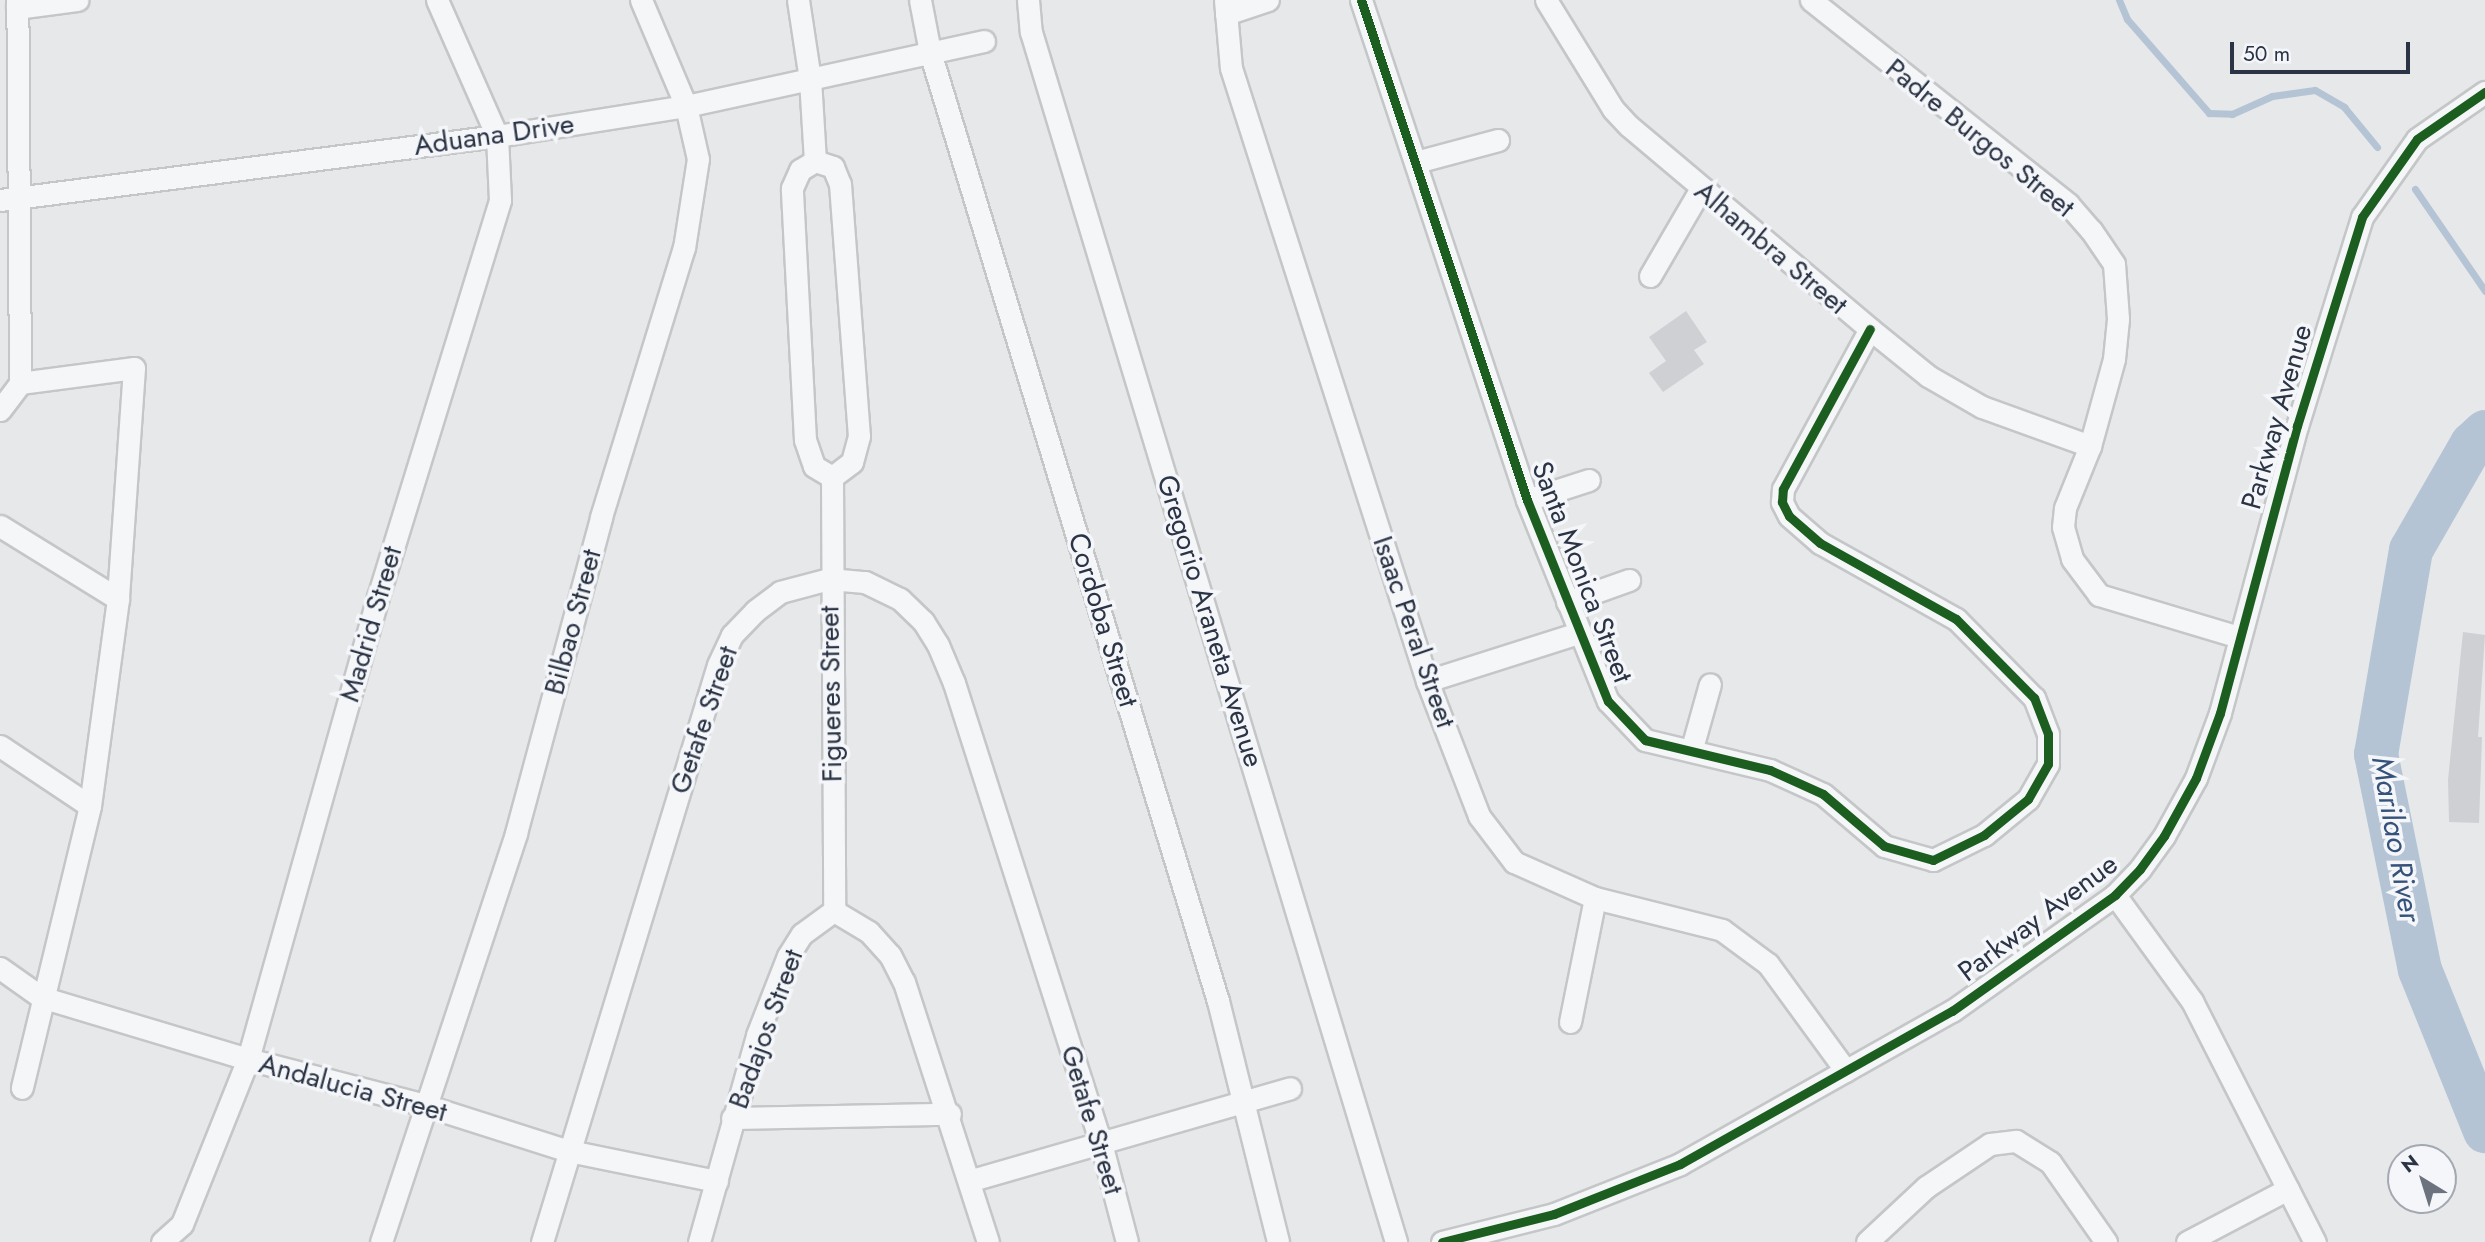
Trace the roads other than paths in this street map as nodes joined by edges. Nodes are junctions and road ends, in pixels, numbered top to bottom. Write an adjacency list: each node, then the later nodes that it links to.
1 (77, 0): 11 (street)
2 (437, 0): 18 (street, Madrid Street)
3 (641, 0): 17 (street, Bilbao Street)
4 (798, 0): 15 (street)
5 (920, 0): 14 (street, Cordoba Street)
6 (1028, 0): 70 (street, Gregorio Araneta Avenue)
7 (1268, 0): 12 (street)
8 (1361, 0): 21 (street, Santa Monica Street)
9 (1546, 0): 22 (street, Alhambra Street)
10 (1811, 0): 28 (street, Padre Burgos Street)
11 (17, 4): 23 (street)
12 (1225, 7): 39 (street, Isaac Peral Street)
13 (984, 41): 14 (street, Aduana Drive)
14 (930, 52): 15 (street, Aduana Drive); 54 (street, Cordoba Street)
15 (810, 79): 17 (street, Aduana Drive); 20 (street)
16 (2485, 92): 38 (street, Parkway Avenue)
17 (686, 106): 18 (street, Aduana Drive); 55 (street, Bilbao Street)
18 (497, 136): 23 (street, Aduana Drive); 50 (street, Madrid Street)
19 (1498, 140): 21 (street)
20 (815, 161): 29 (street); 29 (street)
21 (1416, 162): 31 (street, Santa Monica Street)
22 (1700, 190): 24 (street); 25 (street, Alhambra Street)
23 (10, 198): 26 (street)
24 (1650, 276)
25 (1870, 329): 28 (street, Alhambra Street); 42 (street, Santa Monica Street)
26 (20, 383): 27 (street); 35 (street)
27 (0, 410)
28 (2090, 446): 38 (street, Padre Burgos Street)
29 (832, 477): 33 (street, Figueres Street)
30 (1589, 480): 31 (street)
31 (1527, 500): 36 (street, Santa Monica Street)
32 (0, 526): 35 (street)
33 (829, 579): 46 (street, Figueres Street); 58 (street, Getafe Street); 59 (street, Getafe Street)
34 (1629, 580): 36 (street)
35 (118, 599): 43 (street)
36 (1567, 602): 37 (street, Santa Monica Street)
37 (1578, 633): 39 (street); 42 (street, Santa Monica Street)
38 (2239, 637): 44 (street, Parkway Avenue)
39 (1427, 681): 45 (street, Isaac Peral Street)
40 (1710, 684): 42 (street)
41 (0, 746): 43 (street)
42 (1692, 748)
43 (90, 806): 48 (street)
44 (2115, 895): 51 (street, Parkway Avenue); 62 (street)
45 (1595, 898): 49 (street); 51 (street, Isaac Peral Street)
46 (834, 911): 56 (street); 57 (street, Badajos Street)
47 (0, 968): 48 (street, Andalucia Street)
48 (41, 997): 50 (street, Andalucia Street); 52 (street)
49 (1570, 1022)
50 (248, 1059): 55 (street, Andalucia Street); 63 (street, Madrid Street)
51 (1846, 1071): 71 (street, Parkway Avenue)
52 (22, 1088)
53 (1290, 1088): 54 (street)
54 (1244, 1101): 58 (street); 69 (street, Cordoba Street)
55 (424, 1105): 59 (street, Andalucia Street); 64 (street, Bilbao Street)
56 (950, 1114): 57 (street); 60 (street)
57 (733, 1118): 61 (street, Badajos Street)
58 (1101, 1143): 60 (street); 68 (street, Getafe Street)
59 (569, 1150): 61 (street, Andalucia Street); 65 (street, Getafe Street)
60 (972, 1180): 67 (street)
61 (717, 1181): 66 (street, Badajos Street)
62 (2288, 1189): 74 (street); 75 (street)
63 (162, 1242)
64 (381, 1242)
65 (542, 1242)
66 (699, 1242)
67 (988, 1242)
68 (1127, 1242)
69 (1278, 1242)
70 (1396, 1242)
71 (1443, 1242)
72 (1867, 1242): 73 (street)
73 (2106, 1242)
74 (2188, 1242)
75 (2315, 1242)

